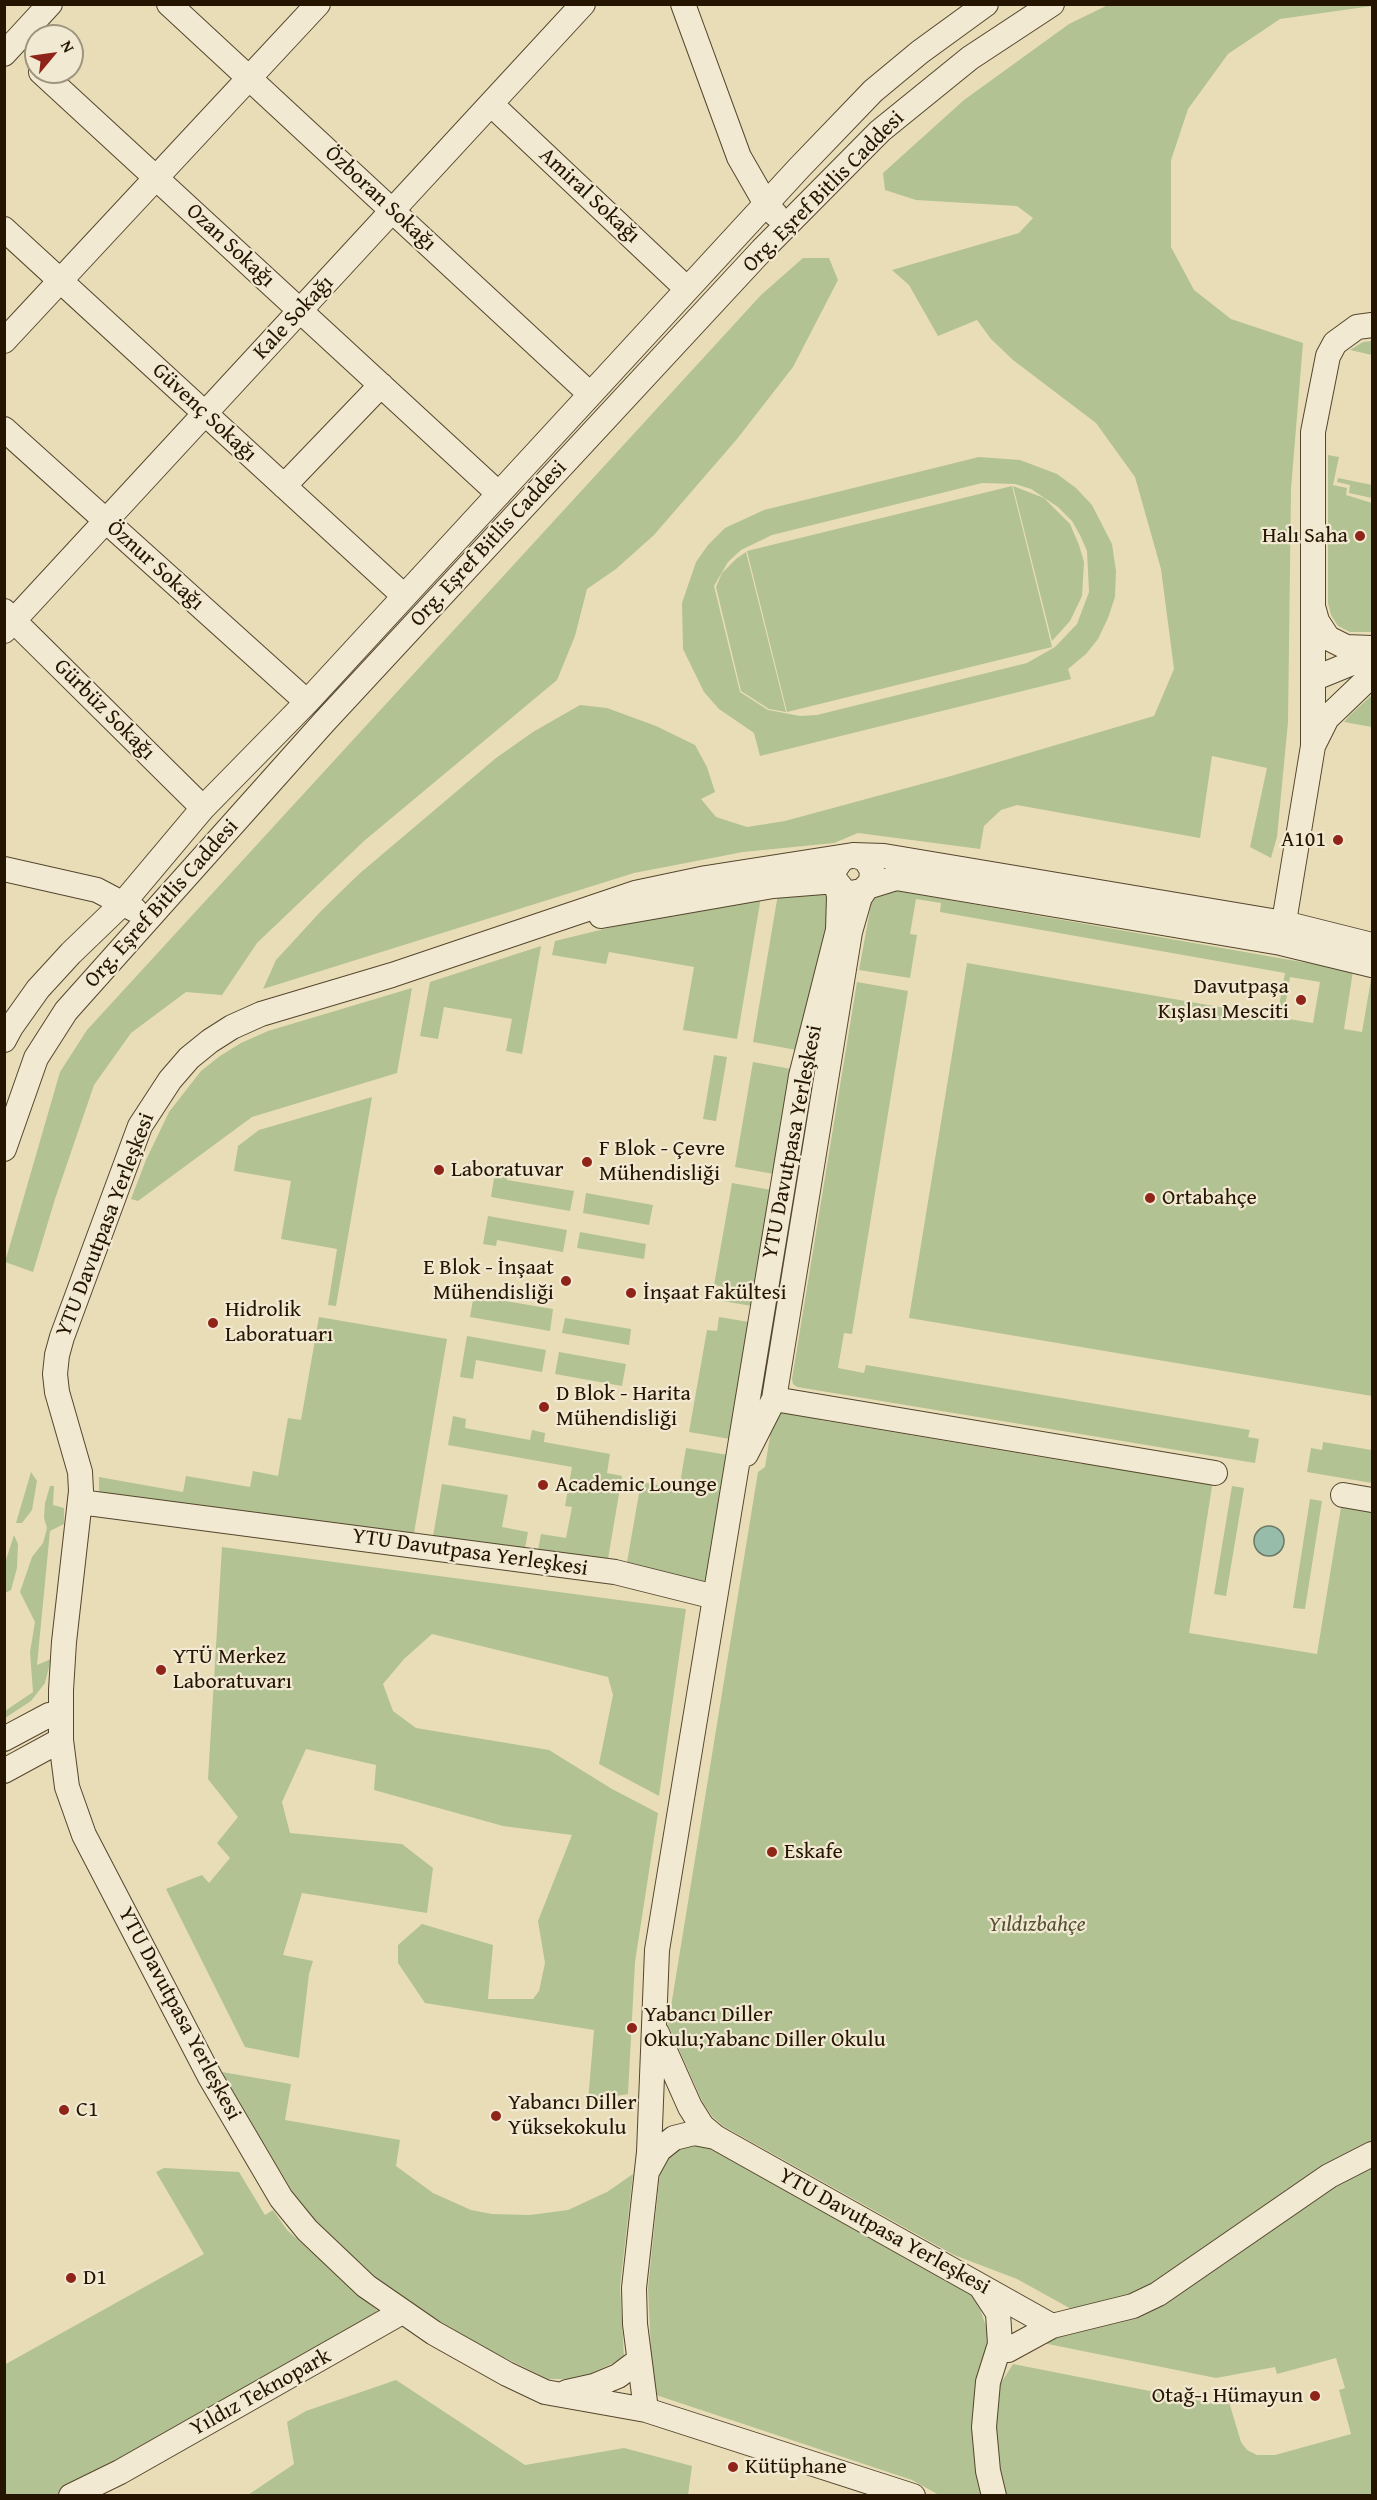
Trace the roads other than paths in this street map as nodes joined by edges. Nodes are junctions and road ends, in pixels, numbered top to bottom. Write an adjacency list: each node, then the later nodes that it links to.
1 (50, 4): 8 (street)
2 (169, 4): 10 (street, Özboran Sokağı)
3 (318, 4): 10 (street)
4 (583, 4): 12 (street, Kale Sokağı)
5 (683, 4): 14 (street)
6 (1052, 4): 16 (street, Org. Eşref Bitlis Caddesi)
7 (982, 6): 14 (street, Org. Eşref Bitlis Caddesi)
8 (7, 46): 9 (street)
9 (24, 58)
10 (249, 78): 13 (street); 15 (street, Özboran Sokağı)
11 (54, 84): 13 (street, Ozan Sokağı)
12 (491, 104): 15 (street, Kale Sokağı); 19 (street, Amiral Sokağı)
13 (156, 178): 18 (street); 20 (street, Ozan Sokağı)
14 (766, 204): 16 (street); 19 (street, Org. Eşref Bitlis Caddesi)
15 (392, 211): 20 (street, Kale Sokağı); 24 (street, Özboran Sokağı)
16 (786, 226): 45 (street, Org. Eşref Bitlis Caddesi)
17 (4, 229): 18 (street, Güvenç Sokağı)
18 (61, 280): 22 (street); 25 (street, Güvenç Sokağı)
19 (687, 289): 24 (street, Org. Eşref Bitlis Caddesi)
20 (300, 311): 23 (street, Ozan Sokağı); 25 (street, Kale Sokağı)
21 (1372, 325): 31 (street)
22 (4, 341)
23 (381, 385): 27 (street); 28 (street, Ozan Sokağı)
24 (590, 394): 28 (street, Org. Eşref Bitlis Caddesi)
25 (206, 414): 27 (street, Güvenç Sokağı); 29 (street, Kale Sokağı)
26 (4, 429): 29 (street, Öznur Sokağı)
27 (284, 486): 30 (street, Güvenç Sokağı)
28 (499, 494): 30 (street, Org. Eşref Bitlis Caddesi)
29 (106, 521): 32 (street, Kale Sokağı); 37 (street, Öznur Sokağı)
30 (404, 597): 37 (street, Org. Eşref Bitlis Caddesi)
31 (1312, 605): 33 (street); 36 (street)
32 (8, 621): 39 (street, Gürbüz Sokağı)
33 (1372, 648)
34 (1372, 655): 36 (street)
35 (1372, 675): 38 (street)
36 (1313, 679): 38 (street)
37 (307, 702): 39 (street, Org. Eşref Bitlis Caddesi)
38 (1313, 746): 47 (street)
39 (202, 808): 44 (street, Org. Eşref Bitlis Caddesi)
40 (853, 855): 42 (street, YTU Davutpasa Yerleşkesi); 43 (street, YTU Davutpasa Yerleşkesi); 46 (street, YTU Davutpasa Yerleşkesi); 47 (street, YTU Davutpasa Yerleşkesi)
41 (4, 869): 44 (street)
42 (836, 881): 43 (street, YTU Davutpasa Yerleşkesi); 46 (street, YTU Davutpasa Yerleşkesi); 54 (street, YTU Davutpasa Yerleşkesi)
43 (867, 887): 47 (street, YTU Davutpasa Yerleşkesi); 52 (street, YTU Davutpasa Yerleşkesi)
44 (124, 902): 45 (street); 50 (street, Org. Eşref Bitlis Caddesi)
45 (150, 919): 51 (street, Org. Eşref Bitlis Caddesi)
46 (551, 923): 57 (street, YTU Davutpasa Yerleşkesi)
47 (1282, 933): 48 (street, YTU Davutpasa Yerleşkesi); 49 (street, YTU Davutpasa Yerleşkesi)
48 (1372, 945)
49 (1372, 965)
50 (4, 1040)
51 (4, 1149)
52 (774, 1400): 53 (street); 54 (street, YTU Davutpasa Yerleşkesi)
53 (1215, 1473)
54 (735, 1474): 58 (street, YTU Davutpasa Yerleşkesi)
55 (1343, 1495): 56 (street)
56 (1372, 1500)
57 (80, 1502): 58 (street, YTU Davutpasa Yerleşkesi); 59 (street, YTU Davutpasa Yerleşkesi)
58 (715, 1597): 63 (street, YTU Davutpasa Yerleşkesi)
59 (61, 1714): 60 (street); 61 (street, YTU Davutpasa Yerleşkesi)
60 (4, 1738)
61 (61, 1740): 62 (street); 68 (street, YTU Davutpasa Yerleşkesi)
62 (4, 1771)
63 (654, 2028): 64 (street, YTU Davutpasa Yerleşkesi); 66 (street, YTU Davutpasa Yerleşkesi)
64 (715, 2137): 66 (street, YTU Davutpasa Yerleşkesi); 67 (street, YTU Davutpasa Yerleşkesi)
65 (1372, 2154): 69 (street)
66 (647, 2170): 71 (street, YTU Davutpasa Yerleşkesi)
67 (980, 2285): 69 (street, YTU Davutpasa Yerleşkesi); 78 (street)
68 (402, 2312): 72 (street, YTU Davutpasa Yerleşkesi); 74 (street, Yıldız Teknopark)
69 (1052, 2326): 70 (street)
70 (1008, 2350)
71 (638, 2361): 72 (street, YTU Davutpasa Yerleşkesi); 73 (street, YTU Davutpasa Yerleşkesi)
72 (545, 2392): 73 (street, YTU Davutpasa Yerleşkesi)
73 (646, 2410): 77 (street, YTU Davutpasa Yerleşkesi)
74 (120, 2472): 75 (street, Yıldız Teknopark); 76 (street, Yıldız Teknopark)
75 (71, 2496)
76 (100, 2496)
77 (913, 2496)
78 (994, 2496)

